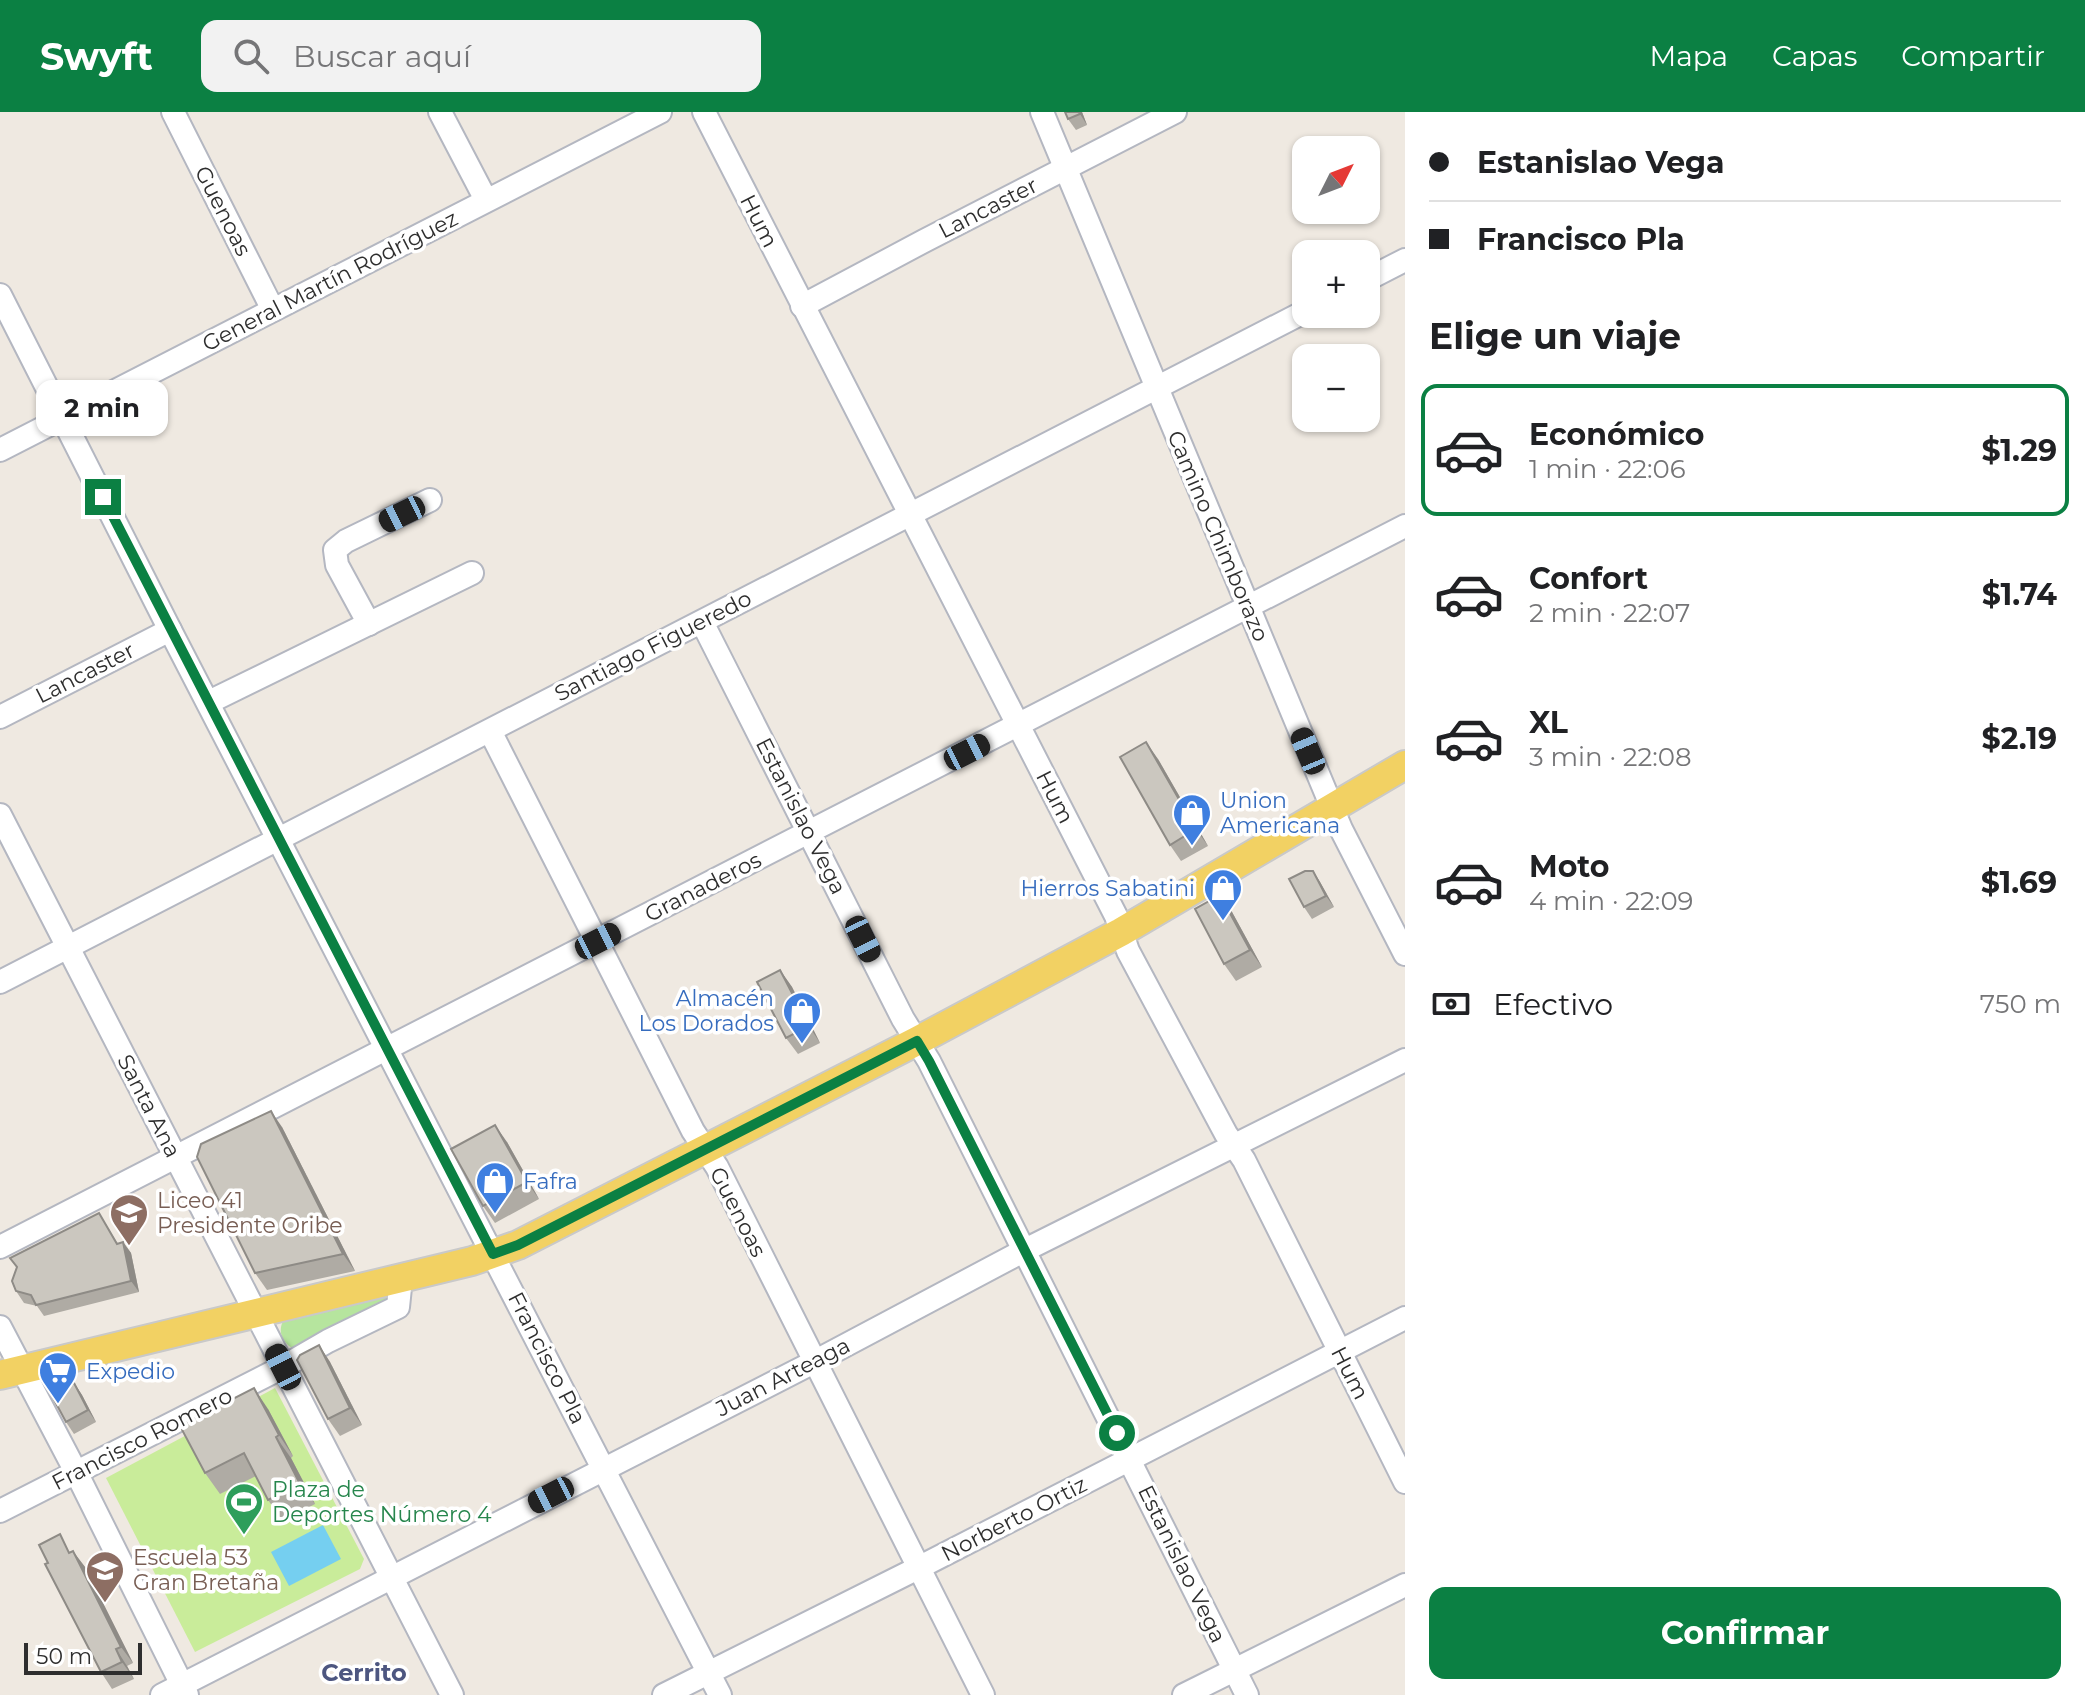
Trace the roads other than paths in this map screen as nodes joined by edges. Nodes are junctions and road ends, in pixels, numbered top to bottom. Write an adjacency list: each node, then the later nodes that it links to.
1 (173, 112): 13 (street, Guenoas)
2 (440, 112): 8 (street)
3 (660, 112): 8 (street, General Martín Rodríguez)
4 (704, 112): 12 (street, Hum)
5 (1042, 112): 7 (street, Camino Chimborazo)
6 (1175, 112): 7 (street, Lancaster)
7 (1065, 168): 12 (street, Lancaster); 15 (street, Camino Chimborazo)
8 (486, 200): 13 (street, General Martín Rodríguez)
9 (1405, 260): 10 (street)
10 (1380, 273)
11 (0, 295): 16 (street, Francisco Pla)
12 (802, 306): 19 (street, Hum)
13 (273, 310): 16 (street, General Martín Rodríguez)
14 (1292, 318): 15 (street, Santiago Figueredo)
15 (1157, 387): 19 (street, Santiago Figueredo); 22 (street, Camino Chimborazo)
16 (63, 418): 17 (street, General Martín Rodríguez); 25 (street, Francisco Pla)
17 (0, 450)
18 (430, 500): 24 (street)
19 (911, 514): 23 (street, Santiago Figueredo); 28 (street, Hum)
20 (1405, 526): 22 (street, Granaderos)
21 (472, 573): 24 (street)
22 (1248, 607): 28 (street, Granaderos); 31 (street, Camino Chimborazo)
23 (702, 622): 29 (street, Santiago Figueredo); 33 (street, Estanislao Vega)
24 (369, 624): 26 (street)
25 (170, 630): 26 (street, Francisco Pla); 27 (street, Lancaster)
26 (209, 702): 34 (street, Francisco Pla)
27 (0, 717)
28 (1020, 726): 33 (street, Granaderos); 35 (street, Hum)
29 (490, 731): 34 (street, Santiago Figueredo); 36 (street, Guenoas)
30 (1405, 765): 31 (main road)
31 (1332, 809): 35 (main road); 38 (street, Camino Chimborazo)
32 (0, 815): 37 (street, Santa Ana)
33 (810, 832): 36 (street, Granaderos); 40 (street, Estanislao Vega)
34 (279, 839): 37 (street, Santiago Figueredo); 41 (street, Francisco Pla)
35 (1121, 932): 40 (main road); 43 (street, Hum)
36 (598, 941): 41 (street, Granaderos); 44 (street, Guenoas)
37 (68, 947): 39 (street, Santiago Figueredo); 45 (street, Santa Ana)
38 (1405, 954)
39 (0, 982)
40 (917, 1041): 44 (main road); 47 (street, Estanislao Vega)
41 (386, 1048): 45 (street, Granaderos); 48 (street, Francisco Pla)
42 (1405, 1060): 43 (street, Juan Arteaga)
43 (1234, 1146): 47 (street, Juan Arteaga); 53 (street, Hum)
44 (705, 1150): 48 (main road); 54 (street, Guenoas)
45 (175, 1157): 46 (street, Granaderos); 50 (street, Santa Ana)
46 (0, 1247)
47 (1025, 1250): 54 (street, Juan Arteaga); 57 (street, Estanislao Vega)
48 (493, 1254): 49 (main road); 58 (street, Francisco Pla)
49 (401, 1278): 50 (main road); 55 (street, Francisco Romero)
50 (256, 1313): 55 (street, Santa Ana); 56 (main road)
51 (1405, 1318): 53 (street, Norberto Ortiz)
52 (0, 1327): 56 (street)
53 (1339, 1351): 57 (street, Norberto Ortiz); 60 (street, Hum)
54 (814, 1362): 58 (street, Juan Arteaga); 62 (street, Guenoas)
55 (283, 1367): 59 (street, Francisco Romero); 63 (street, Santa Ana)
56 (11, 1372): 59 (street)
57 (1131, 1460): 62 (street, Norberto Ortiz); 65 (street, Estanislao Vega)
58 (604, 1468): 63 (street, Juan Arteaga); 66 (street, Francisco Pla)
59 (76, 1472): 61 (street, Francisco Romero); 67 (street)
60 (1405, 1482)
61 (0, 1511)
62 (918, 1568): 66 (street, Norberto Ortiz); 71 (street, Guenoas)
63 (392, 1576): 67 (street, Juan Arteaga); 68 (street, Santa Ana)
64 (1405, 1585): 65 (street)
65 (1234, 1669): 72 (street); 73 (street, Estanislao Vega)
66 (708, 1673): 69 (street, Norberto Ortiz); 70 (street, Francisco Pla)
67 (177, 1692)
68 (452, 1695)
69 (664, 1695)
70 (720, 1695)
71 (983, 1695)
72 (1184, 1695)
73 (1247, 1695)

